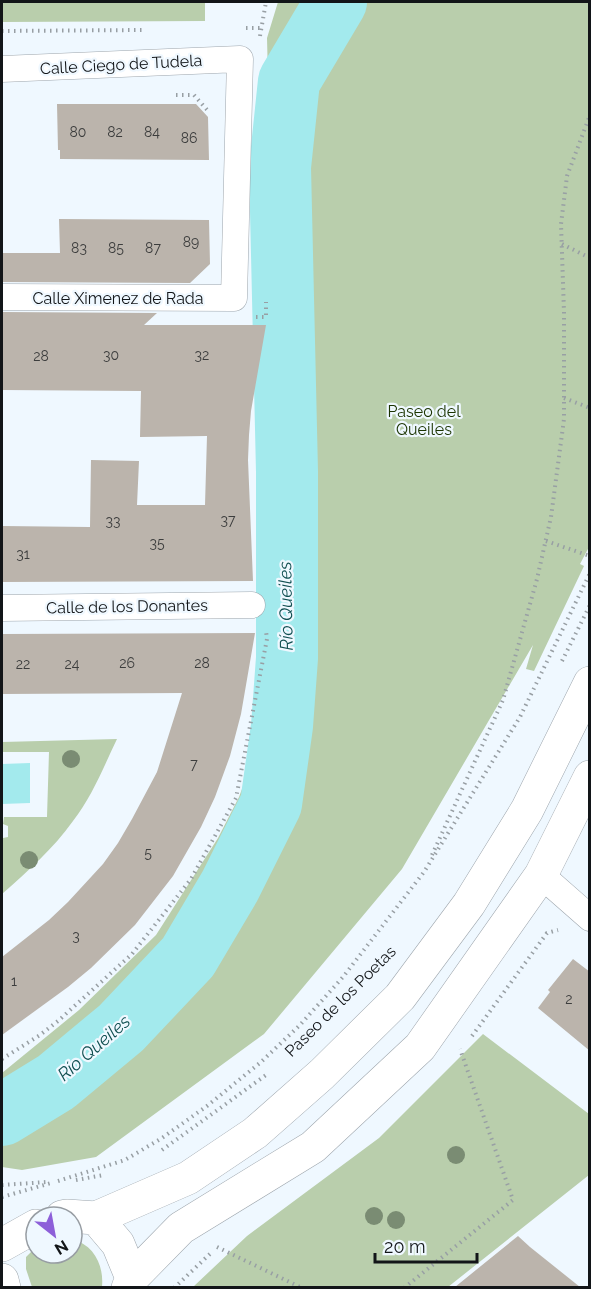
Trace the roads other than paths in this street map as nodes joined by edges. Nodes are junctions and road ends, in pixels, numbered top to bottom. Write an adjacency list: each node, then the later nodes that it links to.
1 (2, 69): 3 (street, Calle Ciego de Tudela)
2 (2, 297): 3 (street, Calle Ximenez de Rada)
3 (234, 298)
4 (252, 605): 5 (street, Calle de los Donantes)
5 (2, 608)
6 (590, 683): 11 (street)
7 (590, 777): 8 (street)
8 (541, 875): 9 (street); 15 (street)
9 (590, 918)
10 (84, 1217): 11 (street)
11 (96, 1218): 15 (street)
12 (24, 1233): 13 (street)
13 (2, 1245)
14 (2, 1280): 16 (street)
15 (130, 1283)
16 (4, 1287)

